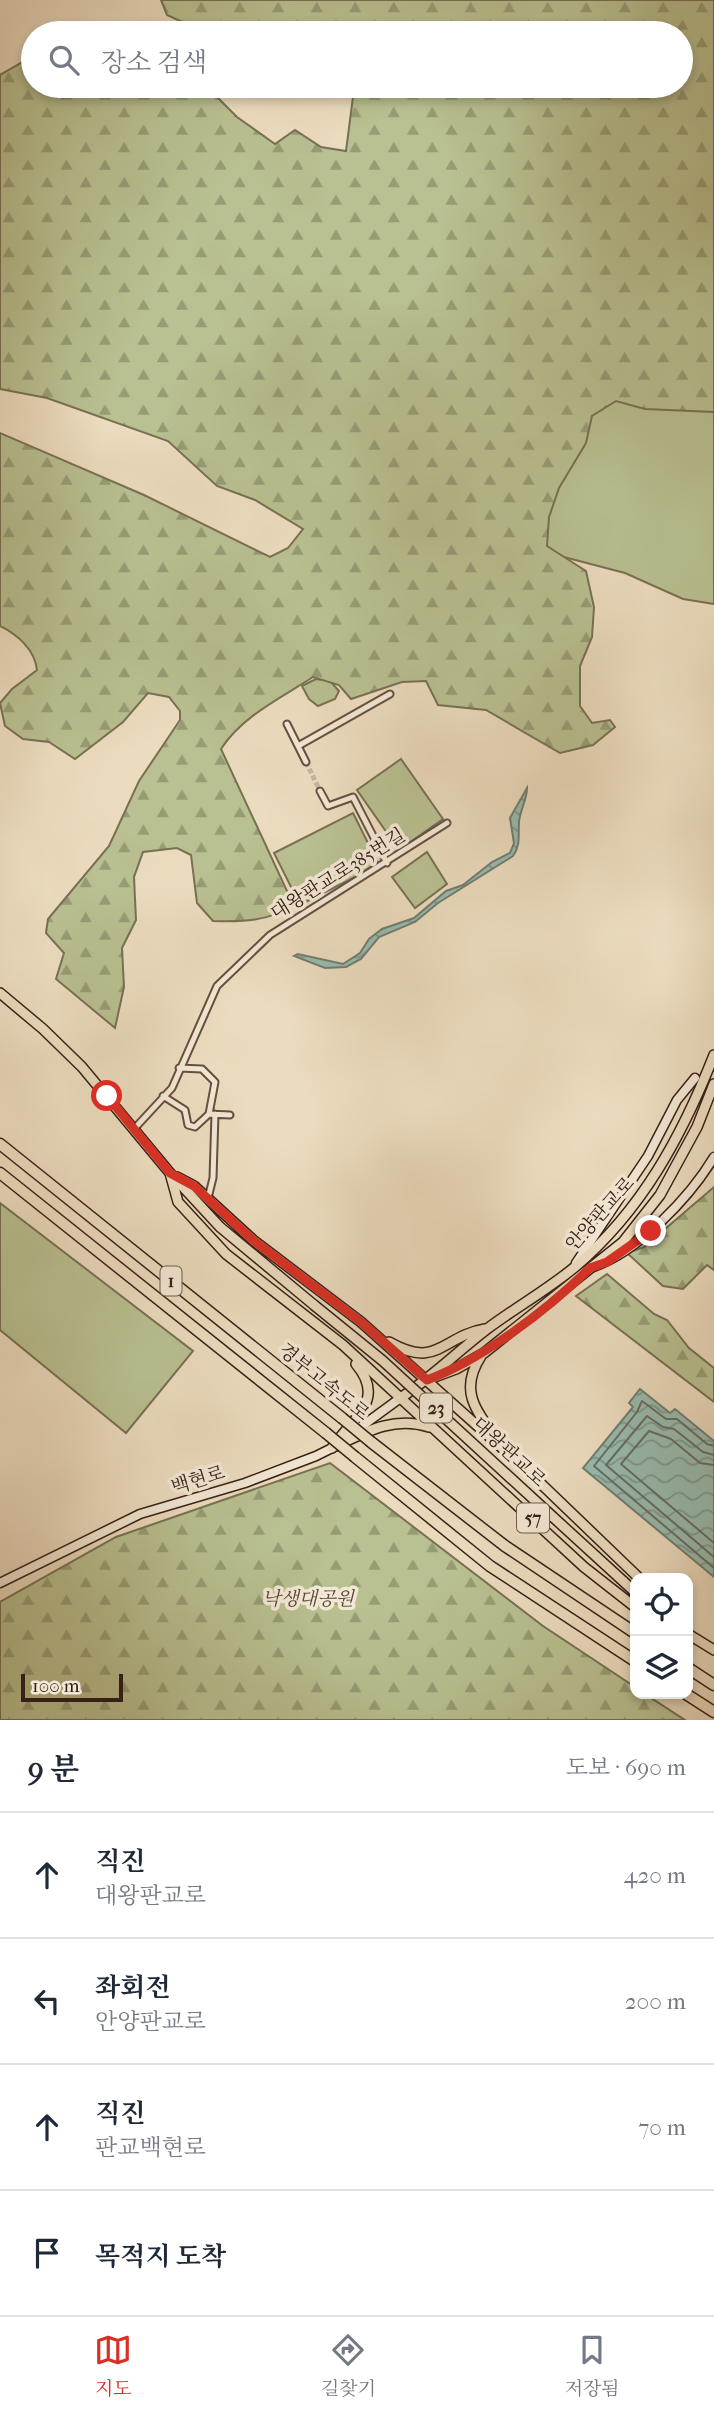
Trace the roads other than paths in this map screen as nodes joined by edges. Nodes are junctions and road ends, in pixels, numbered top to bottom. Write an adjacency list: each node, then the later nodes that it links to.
1 (390, 694): 3 (street)
2 (287, 724): 3 (street)
3 (298, 746): 4 (street)
4 (306, 762)
5 (320, 791): 7 (street)
6 (447, 823): 7 (street, 대왕판교로385번길)
7 (387, 863): 10 (street, 대왕판교로385번길)
8 (0, 993): 16 (main road, 대왕판교로 / 23)
9 (714, 1055): 23 (main road, 안양판교로)
10 (179, 1068): 13 (street, 대왕판교로385번길); 14 (street)
11 (695, 1078): 23 (main road)
12 (714, 1084): 22 (main road, 안양판교로)
13 (163, 1096): 14 (street); 16 (street, 대왕판교로385번길)
14 (212, 1114): 15 (street); 21 (street)
15 (230, 1115)
16 (134, 1129): 20 (main road, 대왕판교로 / 23)
17 (0, 1144): 37 (highway, 경부고속도로 / 1, bridge)
18 (714, 1157): 22 (main road)
19 (0, 1173): 42 (highway, 경부고속도로 / 1, bridge)
20 (170, 1173): 21 (main road, 대왕판교로); 26 (main road, 대왕판교로); 35 (main road, 대왕판교로 / 23, bridge)
21 (208, 1199): 24 (main road, 대왕판교로)
22 (590, 1268): 27 (main road, 안양판교로)
23 (573, 1269): 25 (main road, 안양판교로)
24 (361, 1322): 25 (main road); 28 (main road, 대왕판교로 / 23)
25 (487, 1329): 28 (main road, 안양판교로)
26 (343, 1345): 29 (main road, 대왕판교로); 31 (main road)
27 (484, 1353): 28 (main road, 안양판교로); 32 (main road, 57)
28 (427, 1380): 29 (main road, 안양판교로); 32 (main road, 대왕판교로)
29 (399, 1399): 30 (main road, 대왕판교로 / 57); 31 (main road, 백현로)
30 (433, 1429): 31 (main road); 36 (main road, 57)
31 (332, 1448): 34 (main road, 백현로)
32 (510, 1455): 33 (main road, 57)
33 (634, 1573)
34 (0, 1583)
35 (630, 1587)
36 (630, 1603)
37 (630, 1630)
38 (693, 1633): 40 (main road)
39 (690, 1636): 40 (main road)
40 (700, 1642): 41 (main road)
41 (714, 1650)
42 (630, 1658)
43 (693, 1671): 44 (highway)
44 (714, 1685)
45 (693, 1698): 46 (highway)
46 (714, 1712)

